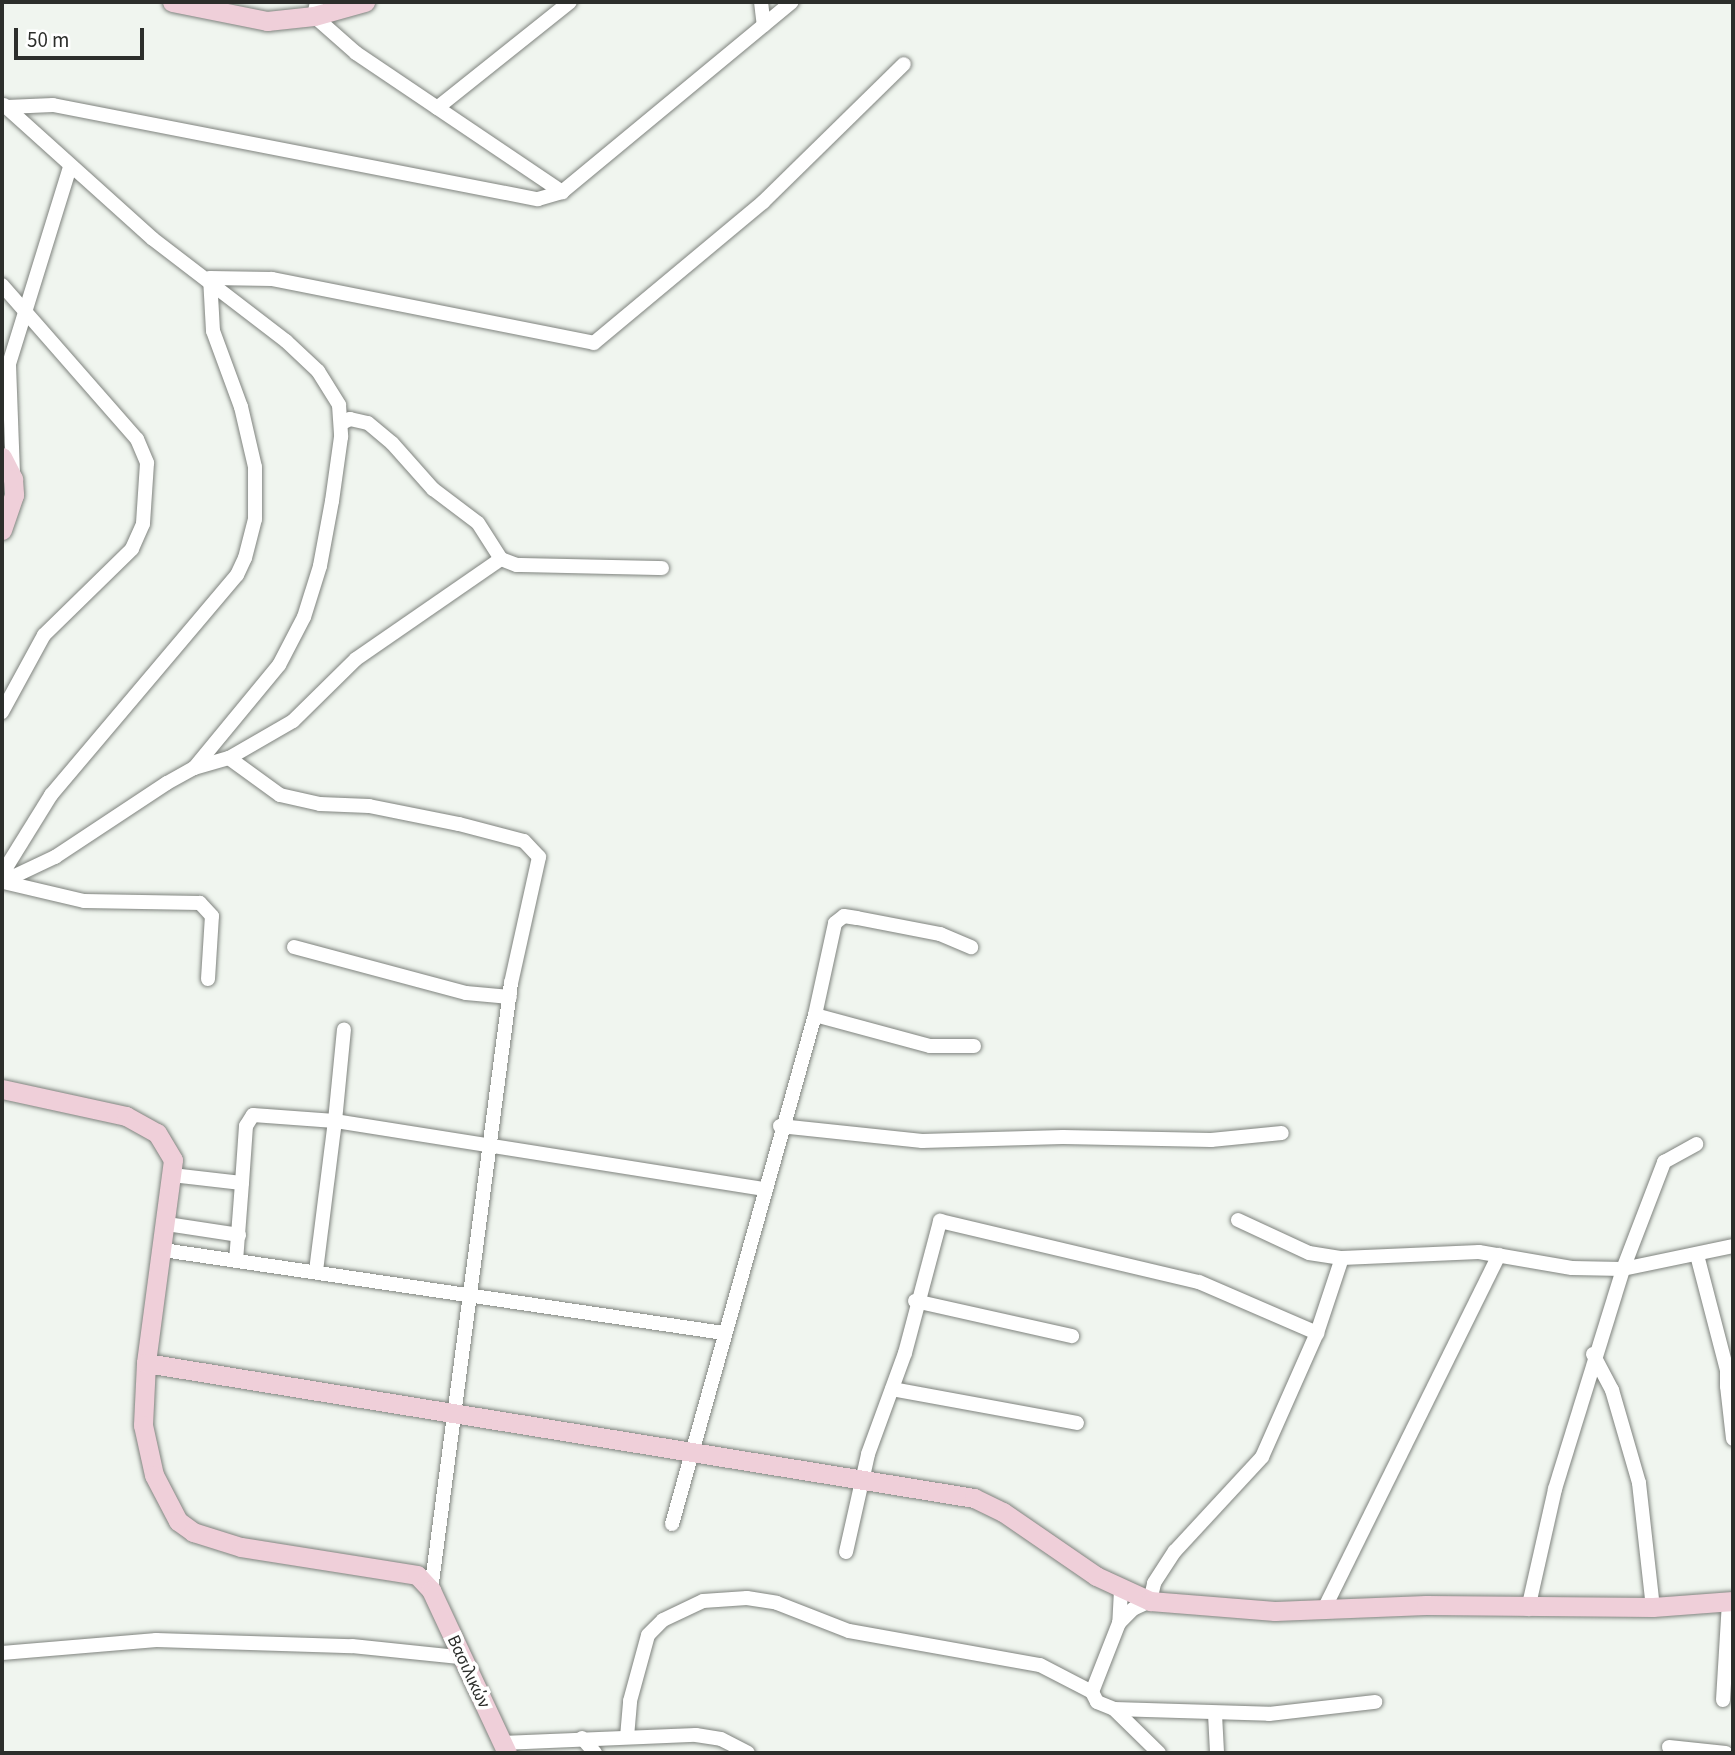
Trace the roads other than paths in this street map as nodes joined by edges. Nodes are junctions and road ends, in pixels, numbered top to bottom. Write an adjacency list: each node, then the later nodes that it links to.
1 (172, 2): 6 (street)
2 (365, 2): 6 (street)
3 (570, 2): 10 (street)
4 (761, 2): 7 (street)
5 (792, 2): 7 (street)
6 (316, 9): 10 (street)
7 (764, 25): 12 (street)
8 (904, 64): 13 (street)
9 (5, 105): 11 (street); 12 (street)
10 (437, 108): 12 (street)
11 (70, 167): 13 (street); 15 (street)
12 (562, 192)
13 (210, 278): 16 (street); 25 (street)
14 (2, 285): 15 (street)
15 (26, 316): 18 (street); 22 (street)
16 (342, 423): 20 (street); 24 (street)
17 (2, 457): 18 (street)
18 (13, 479): 19 (street)
19 (2, 530)
20 (501, 559): 21 (street); 23 (street)
21 (662, 568)
22 (2, 712)
23 (229, 758): 24 (street); 29 (street)
24 (194, 768): 25 (street)
25 (2, 882): 28 (street)
26 (294, 947): 29 (street)
27 (971, 947): 30 (street)
28 (208, 979)
29 (510, 997): 38 (street)
30 (815, 1015): 32 (street); 35 (street)
31 (344, 1028): 34 (street)
32 (974, 1046)
33 (2, 1088): 39 (street)
34 (335, 1121): 38 (street); 40 (street); 52 (street)
35 (780, 1126): 36 (street); 41 (street)
36 (1282, 1133)
37 (1696, 1144): 51 (street)
38 (488, 1146): 41 (street); 53 (street)
39 (172, 1175): 40 (street); 43 (street)
40 (242, 1183): 44 (street)
41 (766, 1189): 55 (street)
42 (1238, 1220): 49 (street)
43 (167, 1224): 44 (street); 46 (street)
44 (239, 1235): 50 (street)
45 (1733, 1247): 48 (street)
46 (163, 1250): 50 (street); 59 (street)
47 (1499, 1255): 49 (street); 51 (street); 74 (street)
48 (1697, 1255): 51 (street); 60 (street)
49 (1342, 1258): 56 (street)
50 (236, 1261): 52 (street)
51 (1623, 1269): 58 (street)
52 (316, 1271): 53 (street)
53 (472, 1298): 55 (street); 62 (street)
54 (915, 1301): 56 (street); 57 (street); 61 (street)
55 (724, 1332): 65 (street)
56 (1317, 1333): 71 (street)
57 (1072, 1336)
58 (1593, 1354): 73 (street); 75 (street)
59 (146, 1363): 62 (street); 69 (street)
60 (1730, 1383): 64 (street)
61 (892, 1389): 63 (street); 66 (street)
62 (457, 1417): 65 (street); 69 (street)
63 (1077, 1423)
64 (1733, 1439)
65 (692, 1454): 66 (street); 67 (street)
66 (863, 1478): 68 (street); 70 (street)
67 (672, 1524)
68 (846, 1552)
69 (431, 1590): 78 (street, Βασιλικών)
70 (1121, 1590): 71 (street); 76 (street)
71 (1150, 1601): 74 (street); 76 (street)
72 (1731, 1601): 73 (street); 80 (street)
73 (1653, 1607): 75 (street)
74 (1324, 1609): 75 (street)
75 (1528, 1609)
76 (1119, 1623): 79 (street)
77 (2, 1653): 78 (street)
78 (459, 1657): 87 (street, Βασιλικών)
79 (1091, 1692): 82 (street); 84 (street)
80 (1723, 1700)
81 (1375, 1702): 83 (street)
82 (1114, 1710): 83 (street); 90 (street)
83 (1215, 1713): 91 (street)
84 (627, 1737): 85 (street); 89 (street)
85 (582, 1738): 87 (street); 88 (street)
86 (1669, 1747): 92 (street)
87 (505, 1748)
88 (595, 1753)
89 (748, 1753)
90 (1159, 1753)
91 (1217, 1753)
92 (1726, 1753)

